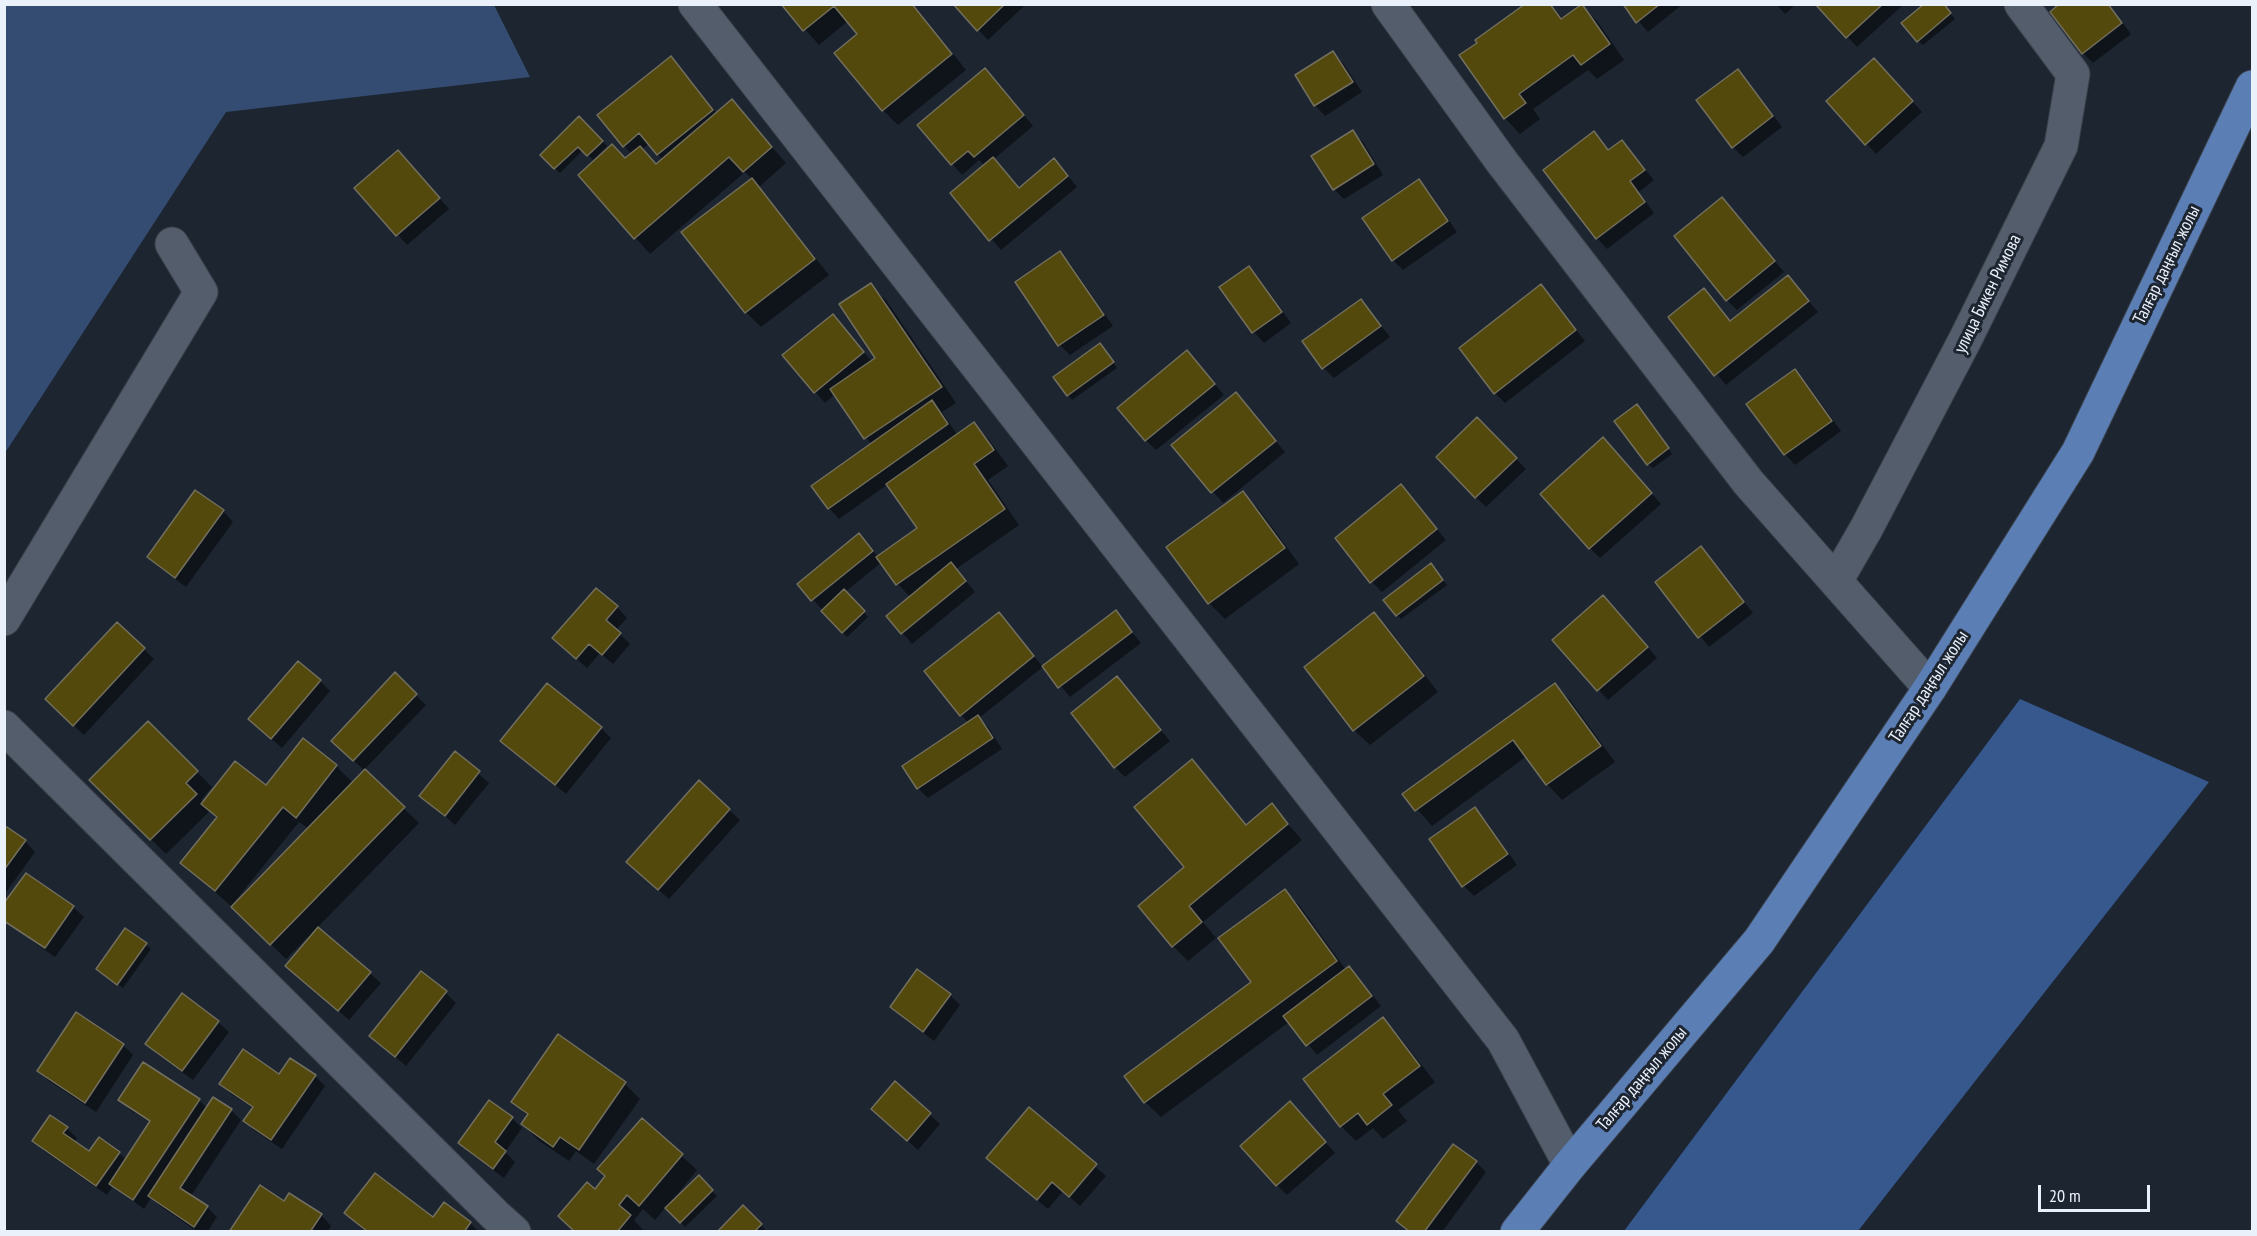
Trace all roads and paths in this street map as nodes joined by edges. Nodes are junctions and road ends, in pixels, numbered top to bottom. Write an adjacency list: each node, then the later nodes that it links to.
1 (696, 4): 10 (street)
2 (1388, 4): 6 (street)
3 (2021, 4): 6 (street, улица Бикен Римова)
4 (2253, 87): 8 (main road, Талғар даңғыл жолы)
5 (172, 244): 7 (street)
6 (1836, 581): 8 (street)
7 (4, 620)
8 (1930, 688): 10 (main road, Талғар даңғыл жолы)
9 (4, 727): 11 (street)
10 (1570, 1165): 12 (main road, Талғар даңғыл жолы)
11 (514, 1232)
12 (1517, 1232)

